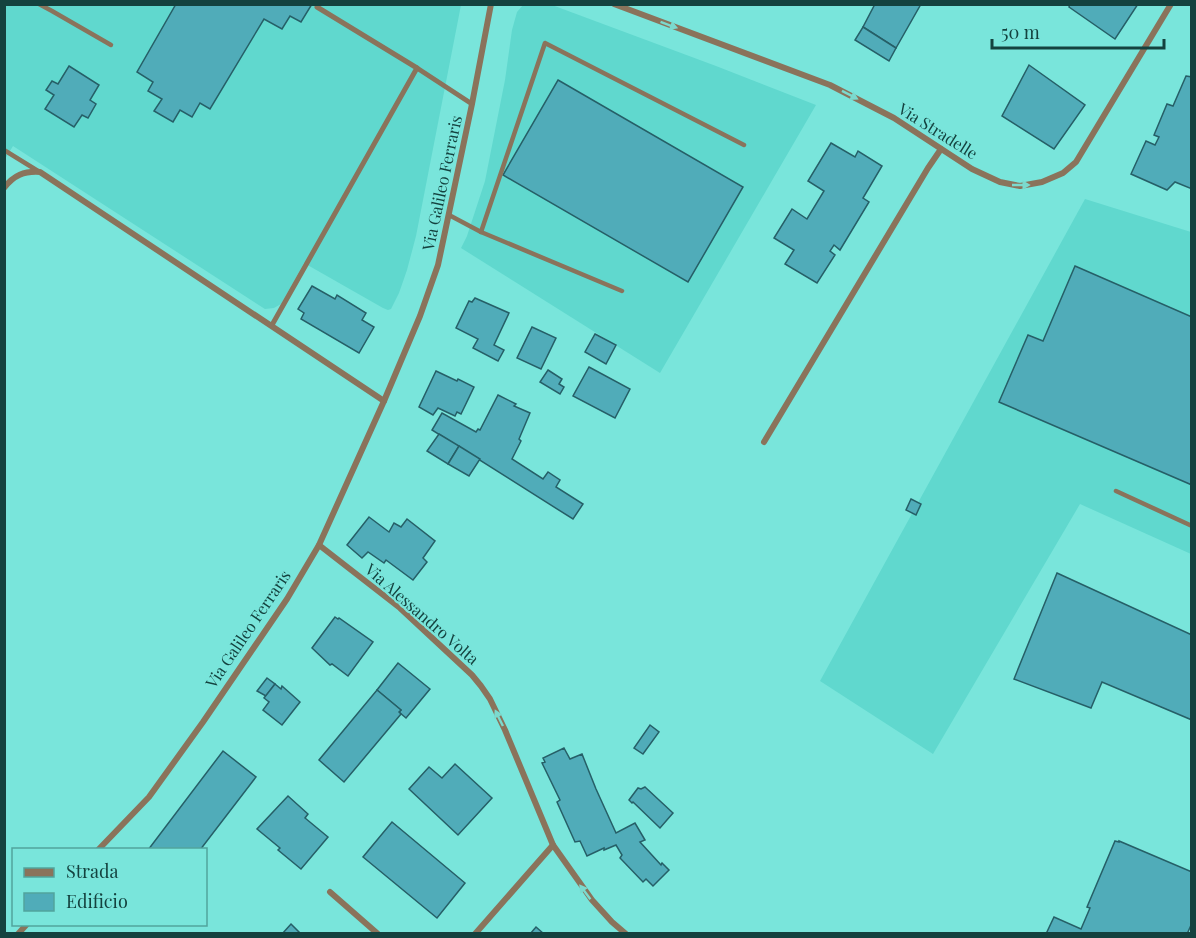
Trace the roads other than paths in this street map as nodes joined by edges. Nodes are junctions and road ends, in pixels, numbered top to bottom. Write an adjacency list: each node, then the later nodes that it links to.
1 (39, 4): 6 (lane)
2 (491, 4): 8 (street, Via Galileo Ferraris)
3 (614, 4): 10 (street, Via Stradelle, one-way to 10)
4 (1171, 4): 10 (street, Via Stradelle, one-way to 4)
5 (317, 7): 7 (street, Via Galileo Ferraris)
6 (111, 45)
7 (417, 68): 8 (street, Via Galileo Ferraris); 17 (street)
8 (472, 104): 14 (street, Via Galileo Ferraris)
9 (744, 145): 15 (lane)
10 (941, 148): 19 (street)
11 (4, 150): 12 (lane)
12 (40, 172): 13 (street); 17 (street)
13 (4, 188)
14 (449, 215): 15 (lane); 18 (street, Via Galileo Ferraris)
15 (481, 232): 16 (lane)
16 (622, 291)
17 (272, 325): 18 (street)
18 (384, 401): 22 (street, Via Galileo Ferraris)
19 (764, 442)
20 (1116, 491): 21 (lane)
21 (1191, 526)
22 (319, 545): 23 (street, Via Alessandro Volta, one-way to 22); 24 (street, Via Galileo Ferraris)
23 (553, 845): 27 (street); 28 (street, Via Alessandro Volta, one-way to 23)
24 (99, 848)
25 (330, 892): 26 (street)
26 (378, 933)
27 (475, 933)
28 (626, 933)

